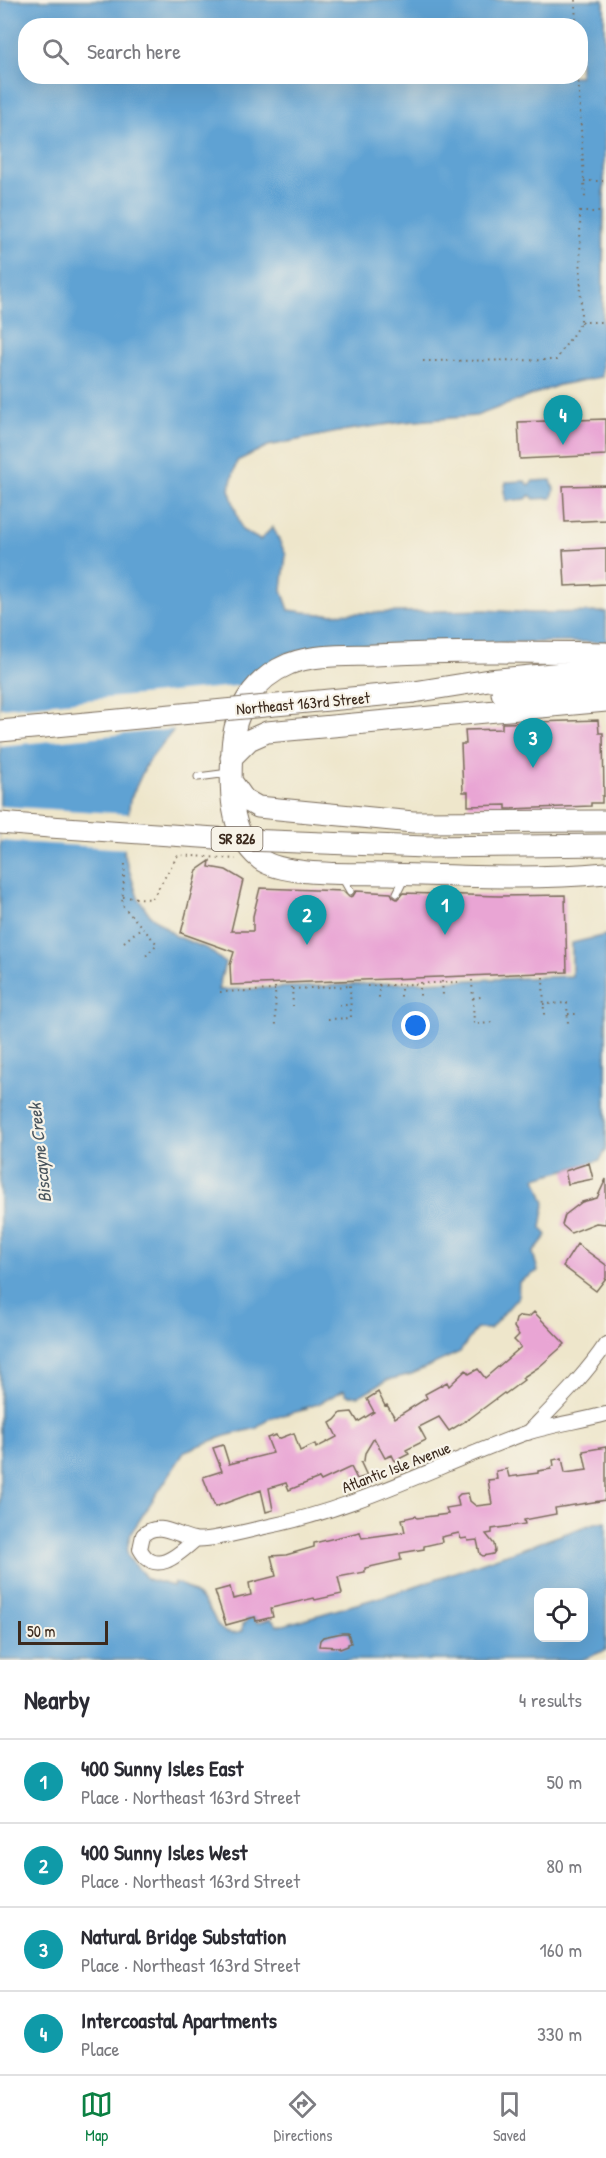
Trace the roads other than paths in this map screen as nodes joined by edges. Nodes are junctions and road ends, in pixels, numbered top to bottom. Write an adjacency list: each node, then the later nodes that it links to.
1 (606, 653): 7 (main road)
2 (606, 669): 4 (main road, Northeast 163rd Street)
3 (606, 686): 4 (main road)
4 (414, 692): 6 (main road, Northeast 163rd Street, bridge)
5 (606, 701): 7 (main road)
6 (0, 731)
7 (231, 771): 8 (lane); 9 (main road); 12 (main road)
8 (198, 777)
9 (606, 821)
10 (0, 824): 11 (main road, SR 826, bridge)
11 (606, 845)
12 (339, 873): 13 (main road); 14 (lane)
13 (606, 873)
14 (350, 891)
15 (606, 1344): 17 (street)
16 (606, 1414): 17 (street, Atlantic Isle Avenue)
17 (528, 1433): 18 (street, Atlantic Isle Avenue)
18 (195, 1540)

